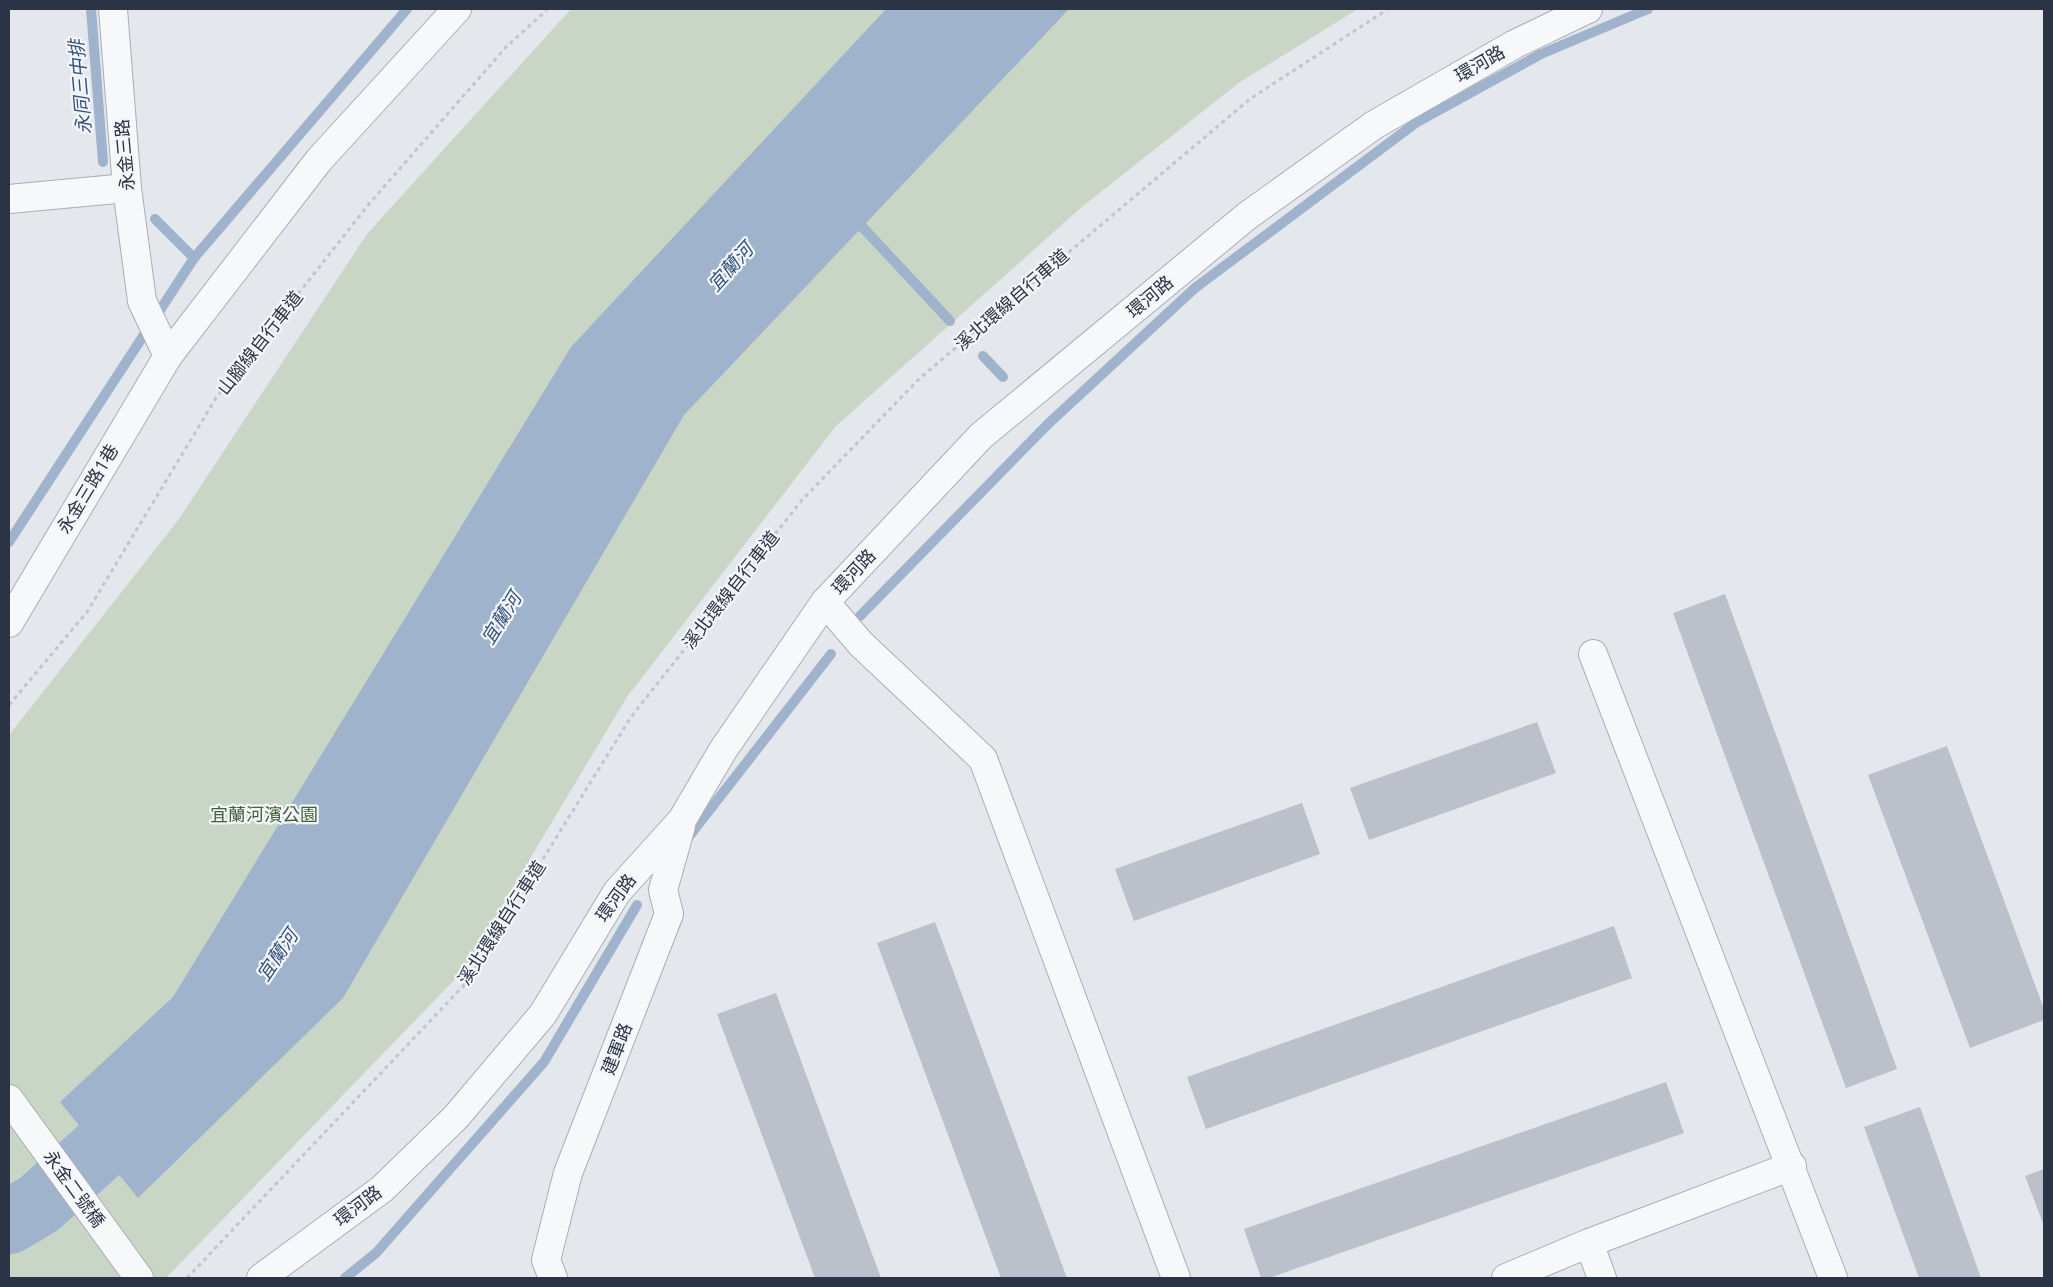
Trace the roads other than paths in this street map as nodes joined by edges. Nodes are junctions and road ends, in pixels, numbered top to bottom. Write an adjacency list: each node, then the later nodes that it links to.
1 (113, 9): 4 (street, 永金三路)
2 (457, 9): 6 (street, 永金三路1巷)
3 (1588, 9): 7 (street, 環河路)
4 (127, 188): 5 (street); 6 (street, 永金三路)
5 (9, 200)
6 (168, 356): 8 (street, 永金三路1巷)
7 (824, 602): 10 (street, 環河路); 17 (street)
8 (9, 623)
9 (1594, 654): 12 (street)
10 (682, 820): 15 (street, 環河路); 16 (street, 建軍路)
11 (9, 1099): 14 (street, 永金二號橋)
12 (1792, 1166): 13 (street); 20 (street)
13 (1589, 1243): 18 (street); 19 (street)
14 (139, 1278)
15 (261, 1278)
16 (553, 1278)
17 (1176, 1278)
18 (1506, 1278)
19 (1602, 1278)
20 (1834, 1278)

